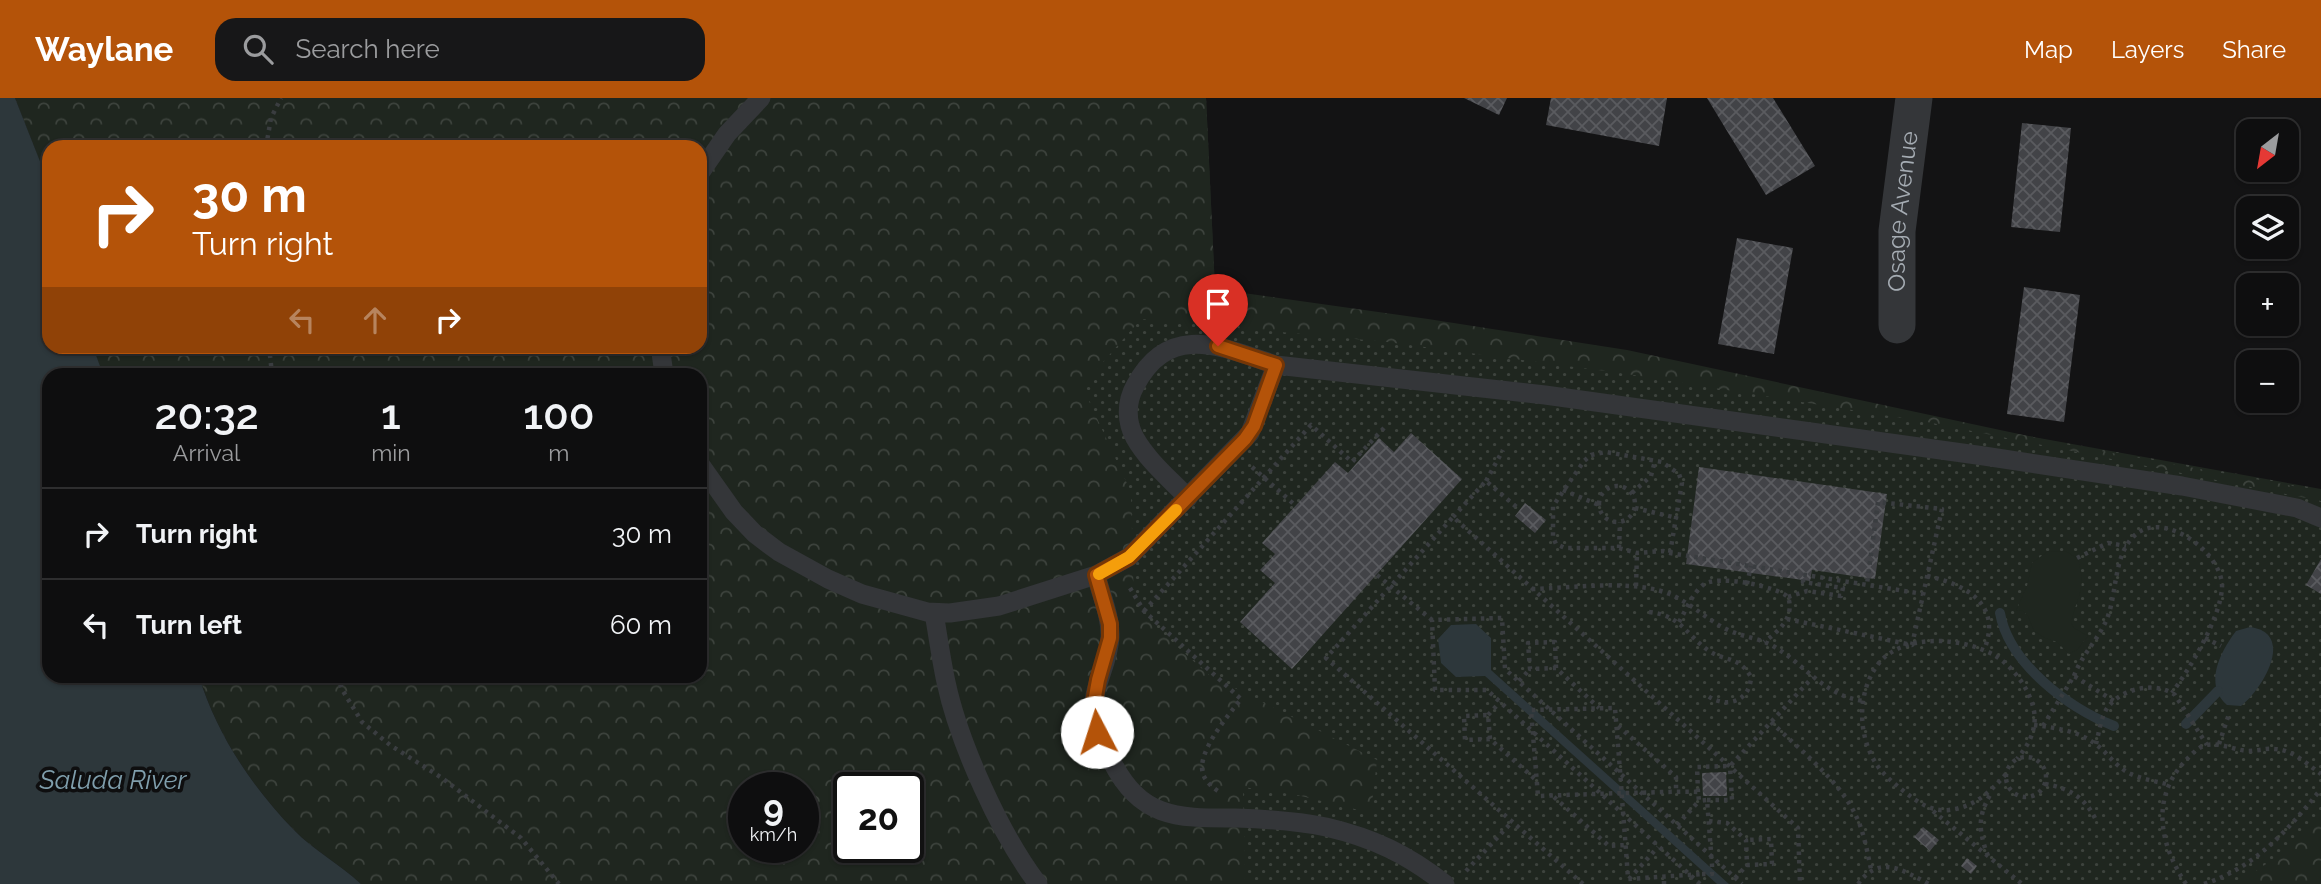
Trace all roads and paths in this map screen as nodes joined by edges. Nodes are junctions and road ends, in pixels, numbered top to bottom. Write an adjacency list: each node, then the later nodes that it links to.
1 (281, 98): 4 (path)
2 (761, 98): 5 (lane)
3 (1914, 98): 6 (street, Osage Avenue)
4 (267, 140)
5 (707, 163)
6 (1897, 324)
7 (1276, 365): 10 (lane); 17 (lane); 24 (lane)
8 (1384, 428): 13 (path)
9 (1503, 450): 14 (path)
10 (1234, 451): 13 (path); 17 (lane)
11 (1655, 461): 15 (path); 16 (path); 23 (path)
12 (707, 474): 45 (lane)
13 (1264, 478): 19 (path); 93 (path)
14 (1486, 481): 21 (path); 22 (path)
15 (1563, 490): 18 (path); 27 (path)
16 (1632, 493): 18 (path); 20 (path)
17 (1188, 498): 33 (lane)
18 (1599, 505): 25 (path)
19 (1296, 506)
20 (1635, 509): 23 (path); 25 (path)
21 (1520, 510)
22 (1453, 517): 39 (path); 40 (path)
23 (1677, 517): 29 (path)
24 (2321, 518)
25 (1620, 523): 27 (path)
26 (2126, 546): 30 (path); 49 (path); 56 (path)
27 (1619, 548): 28 (path)
28 (1637, 553): 29 (path); 38 (path)
29 (1670, 553): 31 (path)
30 (2077, 558)
31 (1751, 566): 32 (path); 36 (path)
32 (1804, 574): 37 (path); 42 (path)
33 (1096, 575): 45 (lane); 113 (lane)
34 (1377, 575): 39 (path)
35 (1927, 576): 37 (path); 41 (path); 53 (path)
36 (1747, 584): 42 (path); 43 (path)
37 (1867, 584): 41 (path)
38 (1636, 586): 40 (path); 43 (path)
39 (1391, 587): 47 (path); 101 (path)
40 (1532, 589): 79 (path)
41 (1923, 594): 51 (path)
42 (1788, 597): 46 (path)
43 (1689, 604): 48 (path); 50 (path)
44 (1649, 612): 48 (path)
45 (934, 613): 117 (lane)
46 (1787, 619): 50 (path); 51 (path)
47 (1432, 620): 58 (path); 64 (path)
48 (1679, 622): 61 (path)
49 (2205, 638): 52 (path); 60 (path)
50 (1764, 642): 57 (path)
51 (1912, 645): 53 (path); 62 (path)
52 (2221, 646)
53 (1984, 650): 70 (path)
54 (1556, 668): 55 (path); 55 (path); 65 (path)
55 (1530, 669): 58 (path)
56 (2074, 676): 63 (path); 72 (path)
57 (1813, 677): 62 (path); 69 (path)
58 (1519, 681): 66 (path)
59 (340, 683): 116 (path)
60 (2172, 693): 63 (path); 77 (path)
61 (1708, 696)
62 (1863, 701): 97 (path)
63 (2113, 701): 75 (path)
64 (1500, 702): 68 (path); 73 (path)
65 (1600, 708): 66 (path); 71 (path)
66 (1550, 710): 73 (path); 80 (path)
67 (2229, 714): 76 (path)
68 (1488, 715): 74 (path); 74 (path)
69 (1771, 722): 79 (path); 109 (path)
70 (2034, 725): 72 (path); 78 (path)
71 (1617, 726): 80 (path); 88 (path)
72 (2043, 726): 75 (path)
73 (1532, 732): 83 (path); 92 (path)
74 (1490, 739): 83 (path)
75 (2096, 744): 85 (path)
76 (2219, 744): 77 (path); 82 (path)
77 (2207, 745): 85 (path)
78 (2017, 759): 81 (path); 84 (path)
79 (1730, 766): 89 (path); 96 (path); 121 (path)
80 (1620, 774): 90 (path); 91 (path)
81 (2006, 774): 84 (path); 87 (path)
82 (2321, 774)
83 (1536, 781): 94 (path)
84 (2045, 784): 99 (path)
85 (2170, 785): 125 (path)
86 (2321, 789): 126 (path)
87 (1992, 791): 97 (path); 107 (path)
88 (1676, 792): 89 (path); 91 (path)
89 (1698, 792): 95 (path)
90 (1622, 793): 91 (path); 92 (path); 98 (path)
91 (1642, 793): 102 (path)
92 (1602, 794): 94 (path); 98 (path)
93 (1226, 795)
94 (1553, 796): 104 (path)
95 (1699, 800): 96 (path); 102 (path)
96 (1707, 800): 100 (path)
97 (1929, 808): 107 (path)
98 (1623, 811): 104 (path); 105 (path)
99 (2095, 818)
100 (1709, 821): 103 (path); 106 (path)
101 (1512, 822): 113 (path); 118 (path)
102 (1677, 825): 106 (path)
103 (1746, 841): 108 (path); 108 (path)
104 (1626, 845): 112 (path)
105 (1659, 846): 110 (path); 112 (path)
106 (1711, 856): 110 (path); 111 (path)
107 (1988, 856): 115 (path)
108 (1747, 865): 111 (path)
109 (1871, 869): 114 (path); 122 (path)
110 (1691, 875): 112 (path); 119 (path)
111 (1735, 878): 120 (path)
112 (1628, 879)
113 (1453, 880)
114 (1918, 881): 123 (path)
115 (2014, 881): 124 (path)
116 (559, 884)
117 (1038, 884)
118 (1583, 884)
119 (1700, 884)
120 (1742, 884)
121 (1800, 884)
122 (1858, 884)
123 (1929, 884)
124 (2022, 884)
125 (2186, 884)
126 (2204, 884)

